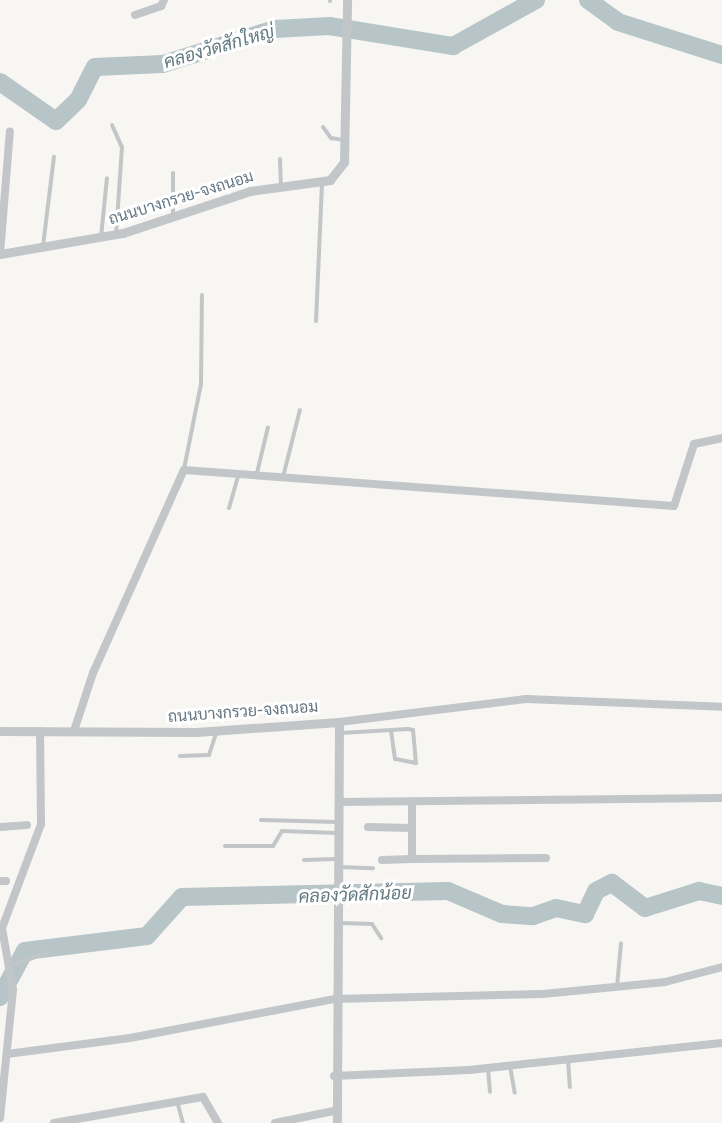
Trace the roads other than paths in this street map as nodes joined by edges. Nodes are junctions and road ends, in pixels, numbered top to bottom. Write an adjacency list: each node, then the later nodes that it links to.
1 (164, 0): 3 (street)
2 (347, 0): 7 (street)
3 (135, 15)
4 (112, 125): 15 (lane)
5 (323, 127): 7 (lane)
6 (10, 131): 18 (street)
7 (344, 140): 12 (street)
8 (54, 157): 17 (lane)
9 (280, 159): 13 (lane)
10 (173, 173): 14 (lane)
11 (107, 178): 16 (lane)
12 (322, 182): 13 (street, ถนนบางกรวย-จงถนอม); 20 (lane)
13 (281, 186): 14 (street, ถนนบางกรวย-จงถนอม)
14 (173, 216): 15 (street, ถนนบางกรวย-จงถนอม)
15 (116, 235): 16 (street, ถนนบางกรวย-จงถนอม)
16 (101, 238): 17 (street, ถนนบางกรวย-จงถนอม)
17 (43, 247): 18 (street, ถนนบางกรวย-จงถนอม)
18 (0, 254)
19 (202, 295): 24 (lane)
20 (316, 321)
21 (300, 410): 27 (lane)
22 (268, 427): 26 (lane)
23 (722, 438): 27 (street)
24 (183, 470): 25 (street); 34 (street)
25 (238, 476): 26 (street); 28 (lane)
26 (256, 477): 27 (street)
27 (282, 481)
28 (229, 508)
29 (722, 707): 30 (street)
30 (339, 722): 35 (street, ถนนบางกรวย-จงถนอม); 36 (street, ถนนบางกรวย-จงถนอม)
31 (0, 730): 33 (street, ถนนบางกรวย-จงถนอม)
32 (391, 730): 32 (lane); 36 (lane)
33 (40, 731): 34 (street, ถนนบางกรวย-จงถนอม); 59 (street)
34 (74, 731): 35 (street, ถนนบางกรวย-จงถนอม)
35 (218, 731): 37 (lane)
36 (340, 733): 39 (street, ถนนบางกรวย-จงถนอม)
37 (180, 756)
38 (722, 798): 40 (street)
39 (339, 802): 40 (street); 42 (street, ถนนบางกรวย-จงถนอม)
40 (412, 802): 46 (street)
41 (261, 820): 42 (lane)
42 (337, 822): 47 (street, ถนนบางกรวย-จงถนอม)
43 (27, 825): 44 (street)
44 (0, 827)
45 (368, 827): 46 (street)
46 (412, 828): 50 (street)
47 (337, 833): 48 (lane); 53 (street, ถนนบางกรวย-จงถนอม)
48 (225, 846)
49 (546, 858): 50 (street)
50 (412, 859): 52 (street)
51 (304, 860): 53 (lane)
52 (382, 860)
53 (336, 863): 54 (lane); 55 (street, ถนนบางกรวย-จงถนอม)
54 (373, 868)
55 (336, 923): 56 (lane); 62 (street, ถนนบางกรวย-จงถนอม)
56 (381, 938)
57 (621, 943): 61 (lane)
58 (49, 952): 59 (lane)
59 (13, 965): 64 (street)
60 (722, 967): 61 (street)
61 (617, 987): 62 (street)
62 (335, 999): 65 (street); 69 (street, ถนนบางกรวย-จงถนอม)
63 (722, 1043): 66 (street)
64 (4, 1044): 65 (street)
65 (7, 1054): 75 (street)
66 (568, 1060): 67 (street); 70 (lane)
67 (510, 1066): 68 (street); 72 (lane)
68 (488, 1069): 69 (street); 71 (lane)
69 (334, 1076): 74 (street, ถนนบางกรวย-จงถนอม)
70 (570, 1088)
71 (490, 1092)
72 (515, 1094)
73 (177, 1101): 76 (street); 77 (lane); 78 (street)
74 (334, 1111): 79 (street); 80 (street, ถนนบางกรวย-จงถนอม)
75 (0, 1118)
76 (54, 1123)
77 (183, 1123)
78 (218, 1123)
79 (275, 1123)
80 (337, 1123)

